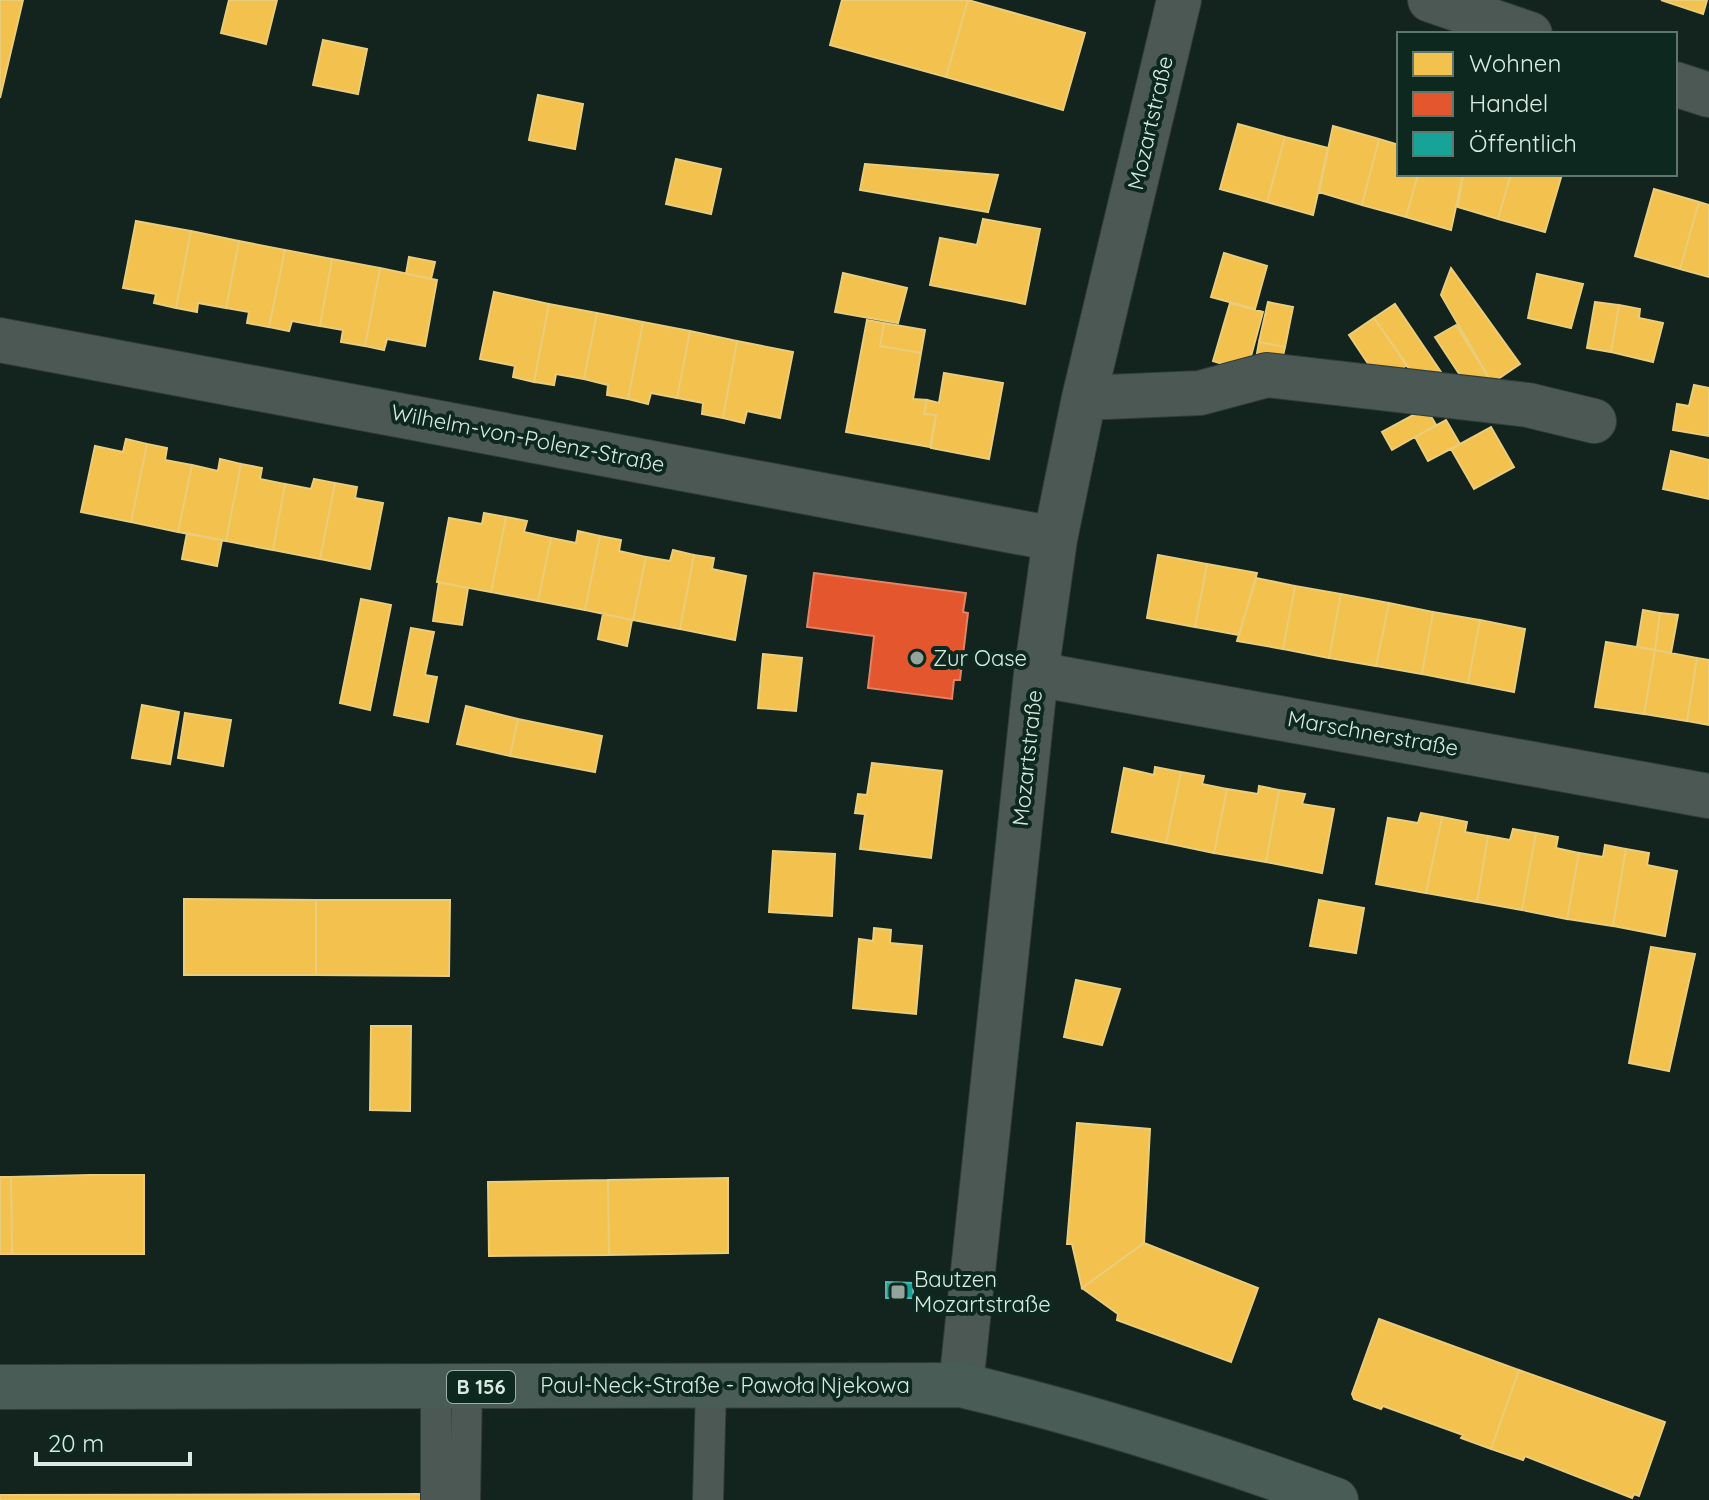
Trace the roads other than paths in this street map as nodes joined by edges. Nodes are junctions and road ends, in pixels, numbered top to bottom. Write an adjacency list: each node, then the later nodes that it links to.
1 (1179, 0): 7 (street, Mozartstraße)
2 (1430, 0): 3 (street)
3 (1524, 32)
4 (1677, 85): 5 (street)
5 (1709, 95)
6 (0, 340): 9 (street, Wilhelm-von-Polenz-Straße)
7 (1084, 398): 8 (street); 9 (street, Mozartstraße)
8 (1594, 421)
9 (1055, 539): 10 (street, Mozartstraße)
10 (1036, 674): 11 (street, Marschnerstraße); 12 (street, Mozartstraße)
11 (1709, 796)
12 (961, 1385): 13 (main road, Paul-Neck-Straße - Pawoła Njekowa / B 156); 19 (main road, Paul-Neck-Straße - Pawoła Njekowa / B 156)
13 (711, 1386): 15 (main road, Paul-Neck-Straße - Pawoła Njekowa / B 156); 18 (lane)
14 (0, 1387): 15 (main road, Paul-Neck-Straße - Pawoła Njekowa / B 156)
15 (452, 1387): 16 (lane); 17 (lane)
16 (436, 1500)
17 (465, 1500)
18 (708, 1500)
19 (1336, 1500)

